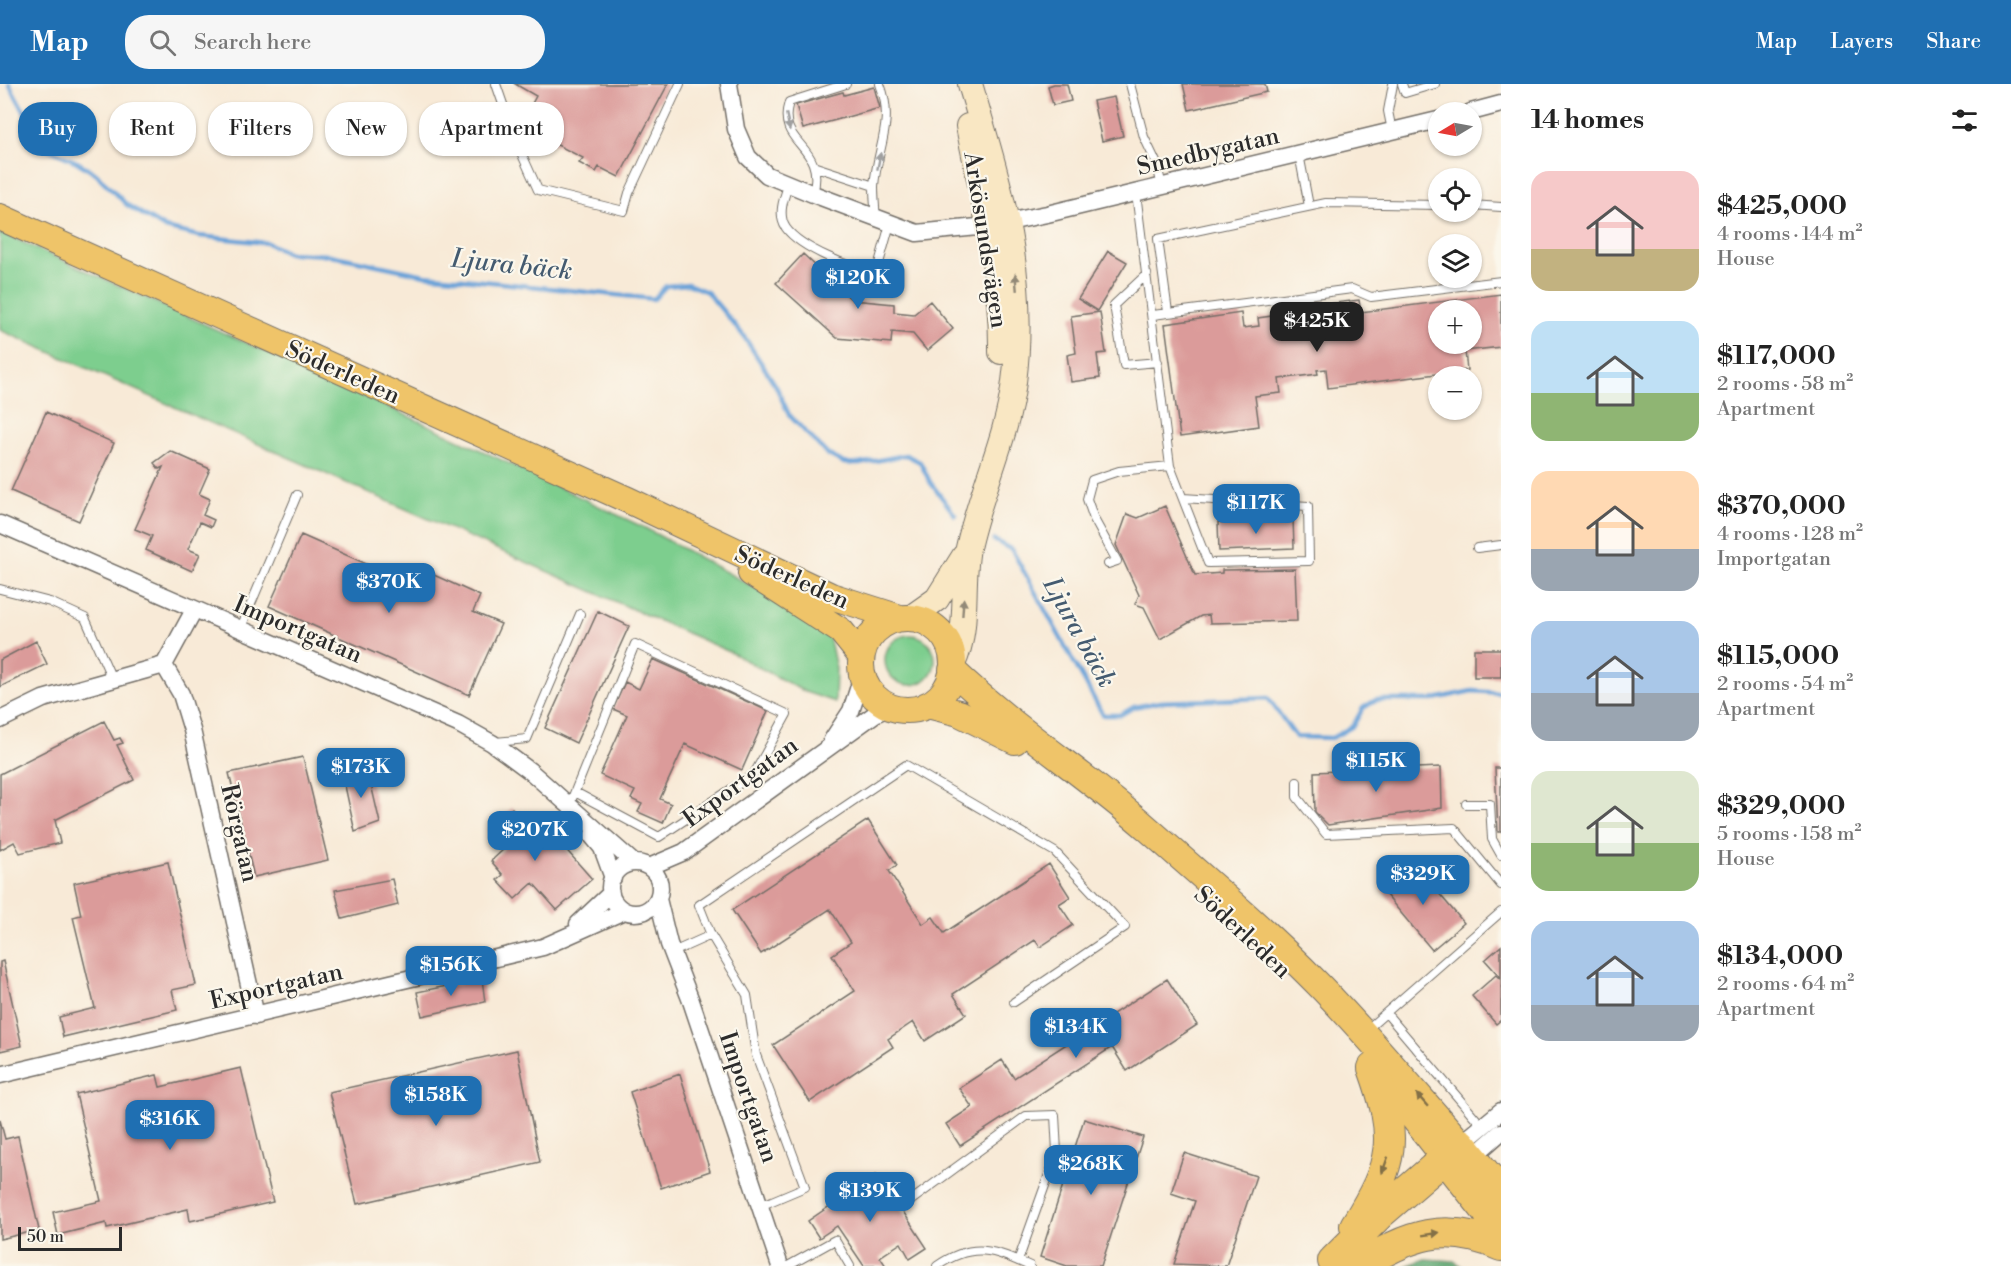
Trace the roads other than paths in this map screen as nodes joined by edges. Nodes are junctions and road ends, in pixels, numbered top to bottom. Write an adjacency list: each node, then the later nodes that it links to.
1 (496, 84): 2 (lane)
2 (680, 84)
3 (729, 84): 18 (street, Smedbygatan)
4 (846, 84): 17 (lane, one-way to 17)
5 (880, 84): 19 (lane, one-way to 5)
6 (960, 84): 29 (main road, Arkösundsvägen)
7 (970, 84): 29 (main road, Arkösundsvägen)
8 (1130, 84): 20 (lane)
9 (1393, 84): 15 (lane)
10 (1402, 84): 11 (lane)
11 (1434, 84)
12 (1501, 104): 13 (street)
13 (1482, 109)
14 (1428, 122): 15 (street, Smedbygatan)
15 (1392, 131): 16 (street, Smedbygatan)
16 (1299, 154): 20 (street, Smedbygatan); 24 (lane)
17 (816, 167): 19 (lane); 22 (lane)
18 (789, 183): 22 (street, Smedbygatan); 28 (lane)
19 (874, 186): 28 (lane)
20 (1162, 186): 21 (street, Smedbygatan)
21 (1136, 193): 29 (street, Smedbygatan); 30 (lane)
22 (813, 194): 28 (street, Smedbygatan)
23 (1428, 205): 24 (lane)
24 (1310, 206): 32 (lane)
25 (1482, 206): 26 (lane)
26 (1501, 207)
27 (0, 217): 39 (main road, Söderleden)
28 (883, 221): 29 (street, Smedbygatan)
29 (999, 224): 42 (main road, Arkösundsvägen)
30 (1147, 274): 33 (lane); 34 (lane)
31 (1501, 281): 32 (lane)
32 (1168, 312): 33 (lane)
33 (1153, 315): 34 (lane)
34 (1158, 362): 35 (lane)
35 (1170, 466): 37 (lane); 43 (lane)
36 (297, 495): 48 (lane)
37 (1183, 498): 37 (lane)
38 (0, 524): 45 (street, Importgatan)
39 (686, 529): 47 (main road, Söderleden); 49 (main road, Söderleden)
40 (1501, 545): 41 (lane)
41 (1477, 548)
42 (968, 549): 47 (main road, Arkösundsvägen); 50 (main road, Arkösundsvägen, one-way to 42)
43 (1108, 564)
44 (0, 589): 52 (lane)
45 (194, 610): 48 (street, Importgatan); 51 (street)
46 (580, 614): 56 (lane)
47 (905, 618): 49 (main road); 50 (main road)
48 (240, 631): 56 (street, Importgatan)
49 (864, 658): 54 (main road); 57 (street, Exportgatan)
50 (955, 659): 53 (main road); 81 (main road, Söderleden, one-way to 50)
51 (164, 665): 52 (street); 76 (street, Rörgatan)
52 (112, 679): 55 (street)
53 (927, 705): 54 (main road); 78 (main road, Söderleden)
54 (890, 707): 57 (street, Exportgatan)
55 (0, 720)
56 (492, 743): 59 (street, Importgatan)
57 (825, 750): 61 (street, Exportgatan)
58 (1298, 782): 65 (lane)
59 (569, 799): 59 (lane); 63 (street, Importgatan); 66 (street, Importgatan)
60 (1466, 804): 62 (lane)
61 (684, 852): 63 (street, Exportgatan); 68 (street, Exportgatan)
62 (1501, 855)
63 (641, 865): 66 (street); 68 (street)
64 (1459, 868): 67 (lane)
65 (1501, 885)
66 (612, 886): 69 (street); 72 (street, Exportgatan)
67 (1439, 886)
68 (659, 891): 69 (street); 73 (street, Importgatan)
69 (631, 912): 72 (street, Exportgatan); 73 (street, Importgatan)
70 (1501, 912): 75 (lane)
71 (711, 935): 73 (lane); 74 (lane); 84 (lane)
72 (561, 938): 76 (street, Exportgatan)
73 (671, 948): 84 (street, Importgatan)
74 (1014, 1002)
75 (1386, 1013): 77 (lane); 81 (lane)
76 (256, 1016): 79 (street, Exportgatan)
77 (1372, 1025)
78 (1373, 1068): 81 (main road, Söderleden); 88 (highway, one-way to 88)
79 (0, 1075)
80 (1501, 1111): 81 (street)
81 (1476, 1147): 82 (highway, Söderleden); 85 (highway, Söderleden); 88 (highway)
82 (1501, 1192)
83 (909, 1202): 87 (lane)
84 (760, 1206): 89 (street, Importgatan)
85 (1501, 1229)
86 (1501, 1246): 88 (highway, one-way to 86)
87 (1018, 1261): 92 (lane); 93 (lane)
88 (1345, 1265)
89 (780, 1266)
90 (788, 1266): 91 (lane)
91 (850, 1266)
92 (937, 1266)
93 (1030, 1266)

